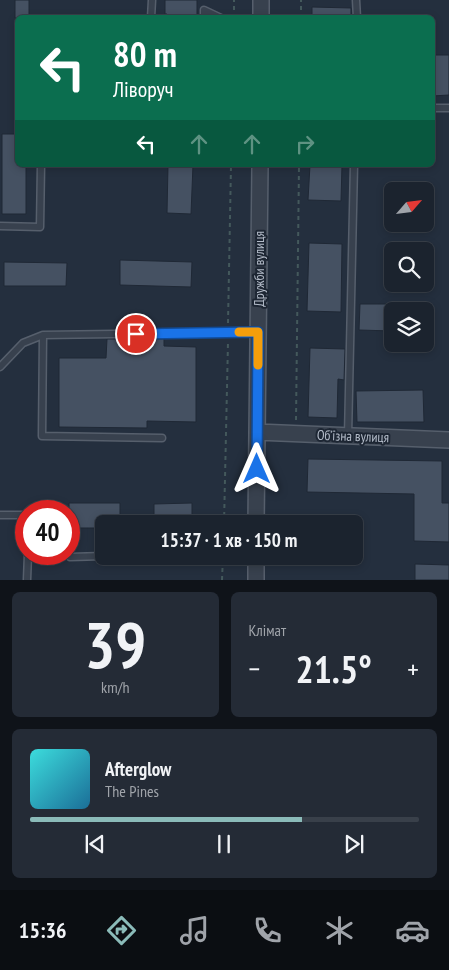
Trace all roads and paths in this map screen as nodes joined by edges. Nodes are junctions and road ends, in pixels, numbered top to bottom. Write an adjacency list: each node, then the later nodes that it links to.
1 (152, 0): 6 (lane)
2 (234, 0): 9 (path)
3 (261, 0): 10 (street)
4 (301, 0): 11 (path)
5 (356, 0): 12 (lane)
6 (151, 15)
7 (204, 15): 8 (lane)
8 (215, 15)
9 (234, 15)
10 (261, 15)
11 (301, 15)
12 (357, 15)
13 (435, 108): 14 (lane)
14 (449, 108)
15 (41, 167): 20 (lane)
16 (231, 167): 21 (path)
17 (260, 167): 22 (street, Дружби вулиця)
18 (299, 167): 26 (path)
19 (354, 167): 27 (lane)
20 (0, 226)
21 (228, 332): 22 (lane); 23 (lane); 32 (path)
22 (258, 332): 25 (street, Дружби вулиця)
23 (43, 335): 24 (lane); 28 (lane)
24 (0, 367)
25 (258, 432): 26 (street, Об’їзна вулиця); 33 (street, Дружби вулиця)
26 (296, 434): 27 (street, Об’їзна вулиця)
27 (348, 436): 29 (street, Об’їзна вулиця)
28 (162, 438)
29 (449, 440)
30 (0, 515): 31 (lane)
31 (15, 515)
32 (224, 515)
33 (256, 515)
34 (95, 556): 35 (lane)
35 (80, 557)
36 (28, 565): 39 (lane)
37 (223, 565): 40 (path)
38 (256, 565): 41 (street)
39 (27, 580)
40 (222, 580)
41 (256, 580)

